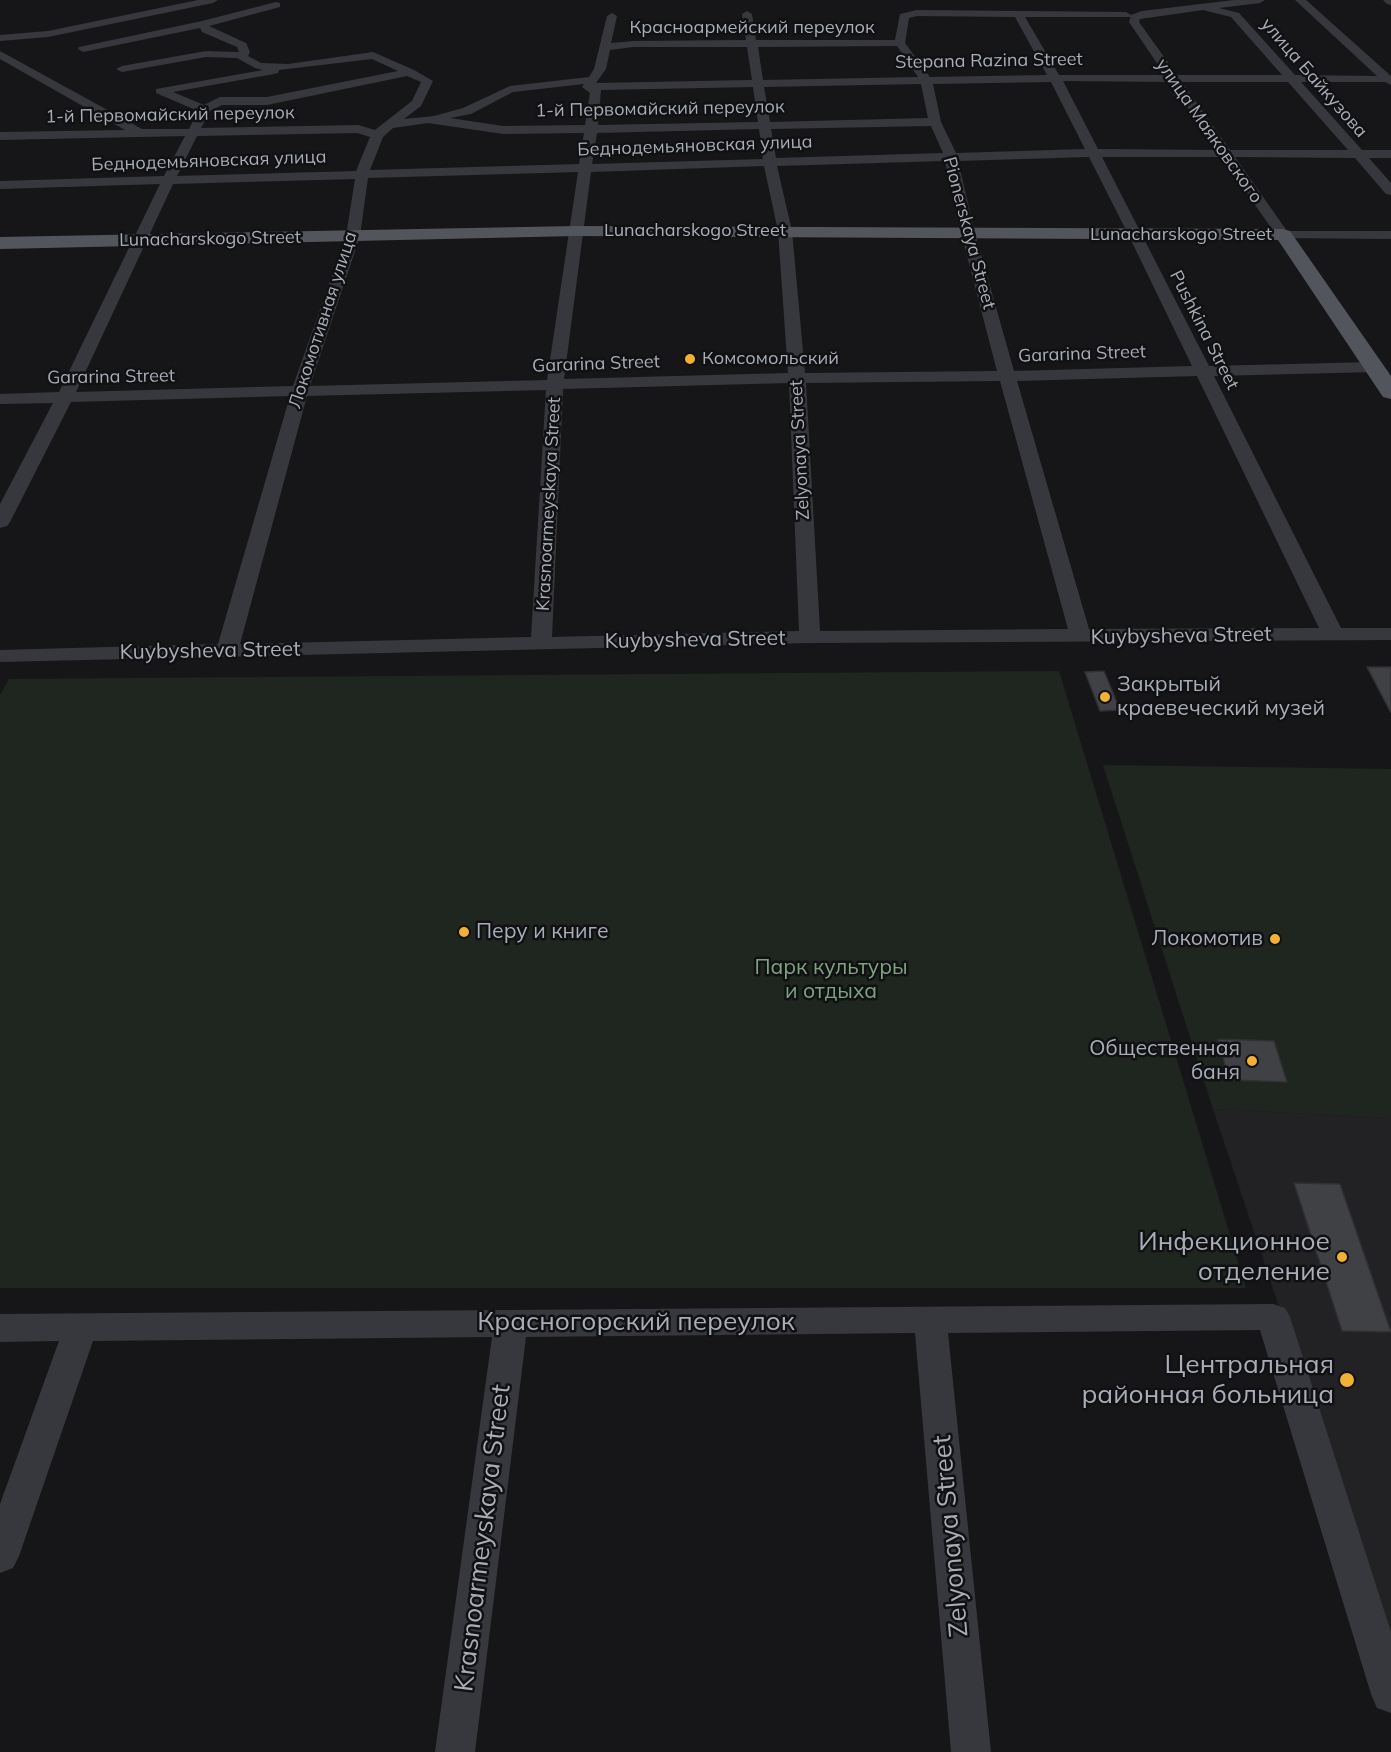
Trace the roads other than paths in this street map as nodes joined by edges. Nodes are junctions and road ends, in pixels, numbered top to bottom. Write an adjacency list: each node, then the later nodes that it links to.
1 (213, 0): 16 (street)
2 (260, 0): 15 (street)
3 (1053, 0): 12 (street)
4 (1116, 0): 14 (street, улица Маяковского)
5 (1260, 0): 7 (street)
6 (1300, 0): 29 (street)
7 (1228, 1): 8 (street)
8 (1198, 6): 14 (street); 27 (street, улица Байкузова)
9 (940, 7): 11 (street); 18 (street)
10 (747, 14): 17 (street, Zelyonaya Street)
11 (1018, 14): 12 (street); 25 (street, Pushkina Street)
12 (1059, 15): 14 (street)
13 (612, 16): 19 (street)
14 (1133, 16): 26 (street, улица Маяковского)
15 (203, 24): 21 (street); 22 (street)
16 (0, 38)
17 (750, 43): 18 (street, Красноармейский переулок); 19 (street, Красноармейский переулок); 31 (street, Zelyonaya Street)
18 (900, 44): 28 (street, Pionerskaya Street)
19 (605, 47): 30 (street)
20 (0, 54): 40 (street)
21 (241, 55): 22 (street); 23 (street)
22 (112, 64): 32 (street)
23 (288, 66): 24 (street); 32 (street)
24 (410, 72): 33 (street); 36 (street, Локомотивная улица)
25 (1055, 78): 26 (street, Stepana Razina Street); 28 (street, Stepana Razina Street); 44 (street, Pushkina Street)
26 (1172, 78): 27 (street, Stepana Razina Street); 45 (street, улица Маяковского)
27 (1292, 79): 29 (street, Stepana Razina Street); 46 (street, улица Байкузова)
28 (926, 80): 31 (street, Stepana Razina Street); 35 (street, Pionerskaya Street)
29 (1390, 80)
30 (590, 83): 31 (street, Stepana Razina Street); 34 (street); 38 (street, Krasnoarmeyskaya Street)
31 (757, 83): 37 (street, Zelyonaya Street)
32 (151, 85): 33 (street)
33 (205, 109): 39 (street)
34 (428, 119): 36 (street, 1-й Первомайский переулок); 38 (street, 1-й Первомайский переулок)
35 (935, 122): 37 (street, 1-й Первомайский переулок); 48 (street, Pionerskaya Street)
36 (387, 125): 41 (street, Локомотивная улица)
37 (764, 125): 38 (street, 1-й Первомайский переулок); 49 (street, Zelyonaya Street)
38 (591, 129): 50 (street, Krasnoarmeyskaya Street)
39 (195, 133): 40 (street, 1-й Первомайский переулок); 41 (street, 1-й Первомайский переулок); 43 (street)
40 (142, 134): 42 (street, 1-й Первомайский переулок); 43 (street)
41 (377, 135): 51 (street, Локомотивная улица)
42 (0, 136)
43 (186, 149): 52 (street)
44 (1091, 153): 45 (street, Беднодемьяновская улица); 48 (street, Беднодемьяновская улица); 58 (street, Pushkina Street)
45 (1224, 153): 46 (street, Беднодемьяновская улица); 59 (street, улица Маяковского)
46 (1355, 154): 47 (street, Беднодемьяновская улица); 54 (street, улица Байкузова)
47 (1391, 154)
48 (951, 157): 49 (street, Беднодемьяновская улица); 57 (street, Pionerskaya Street)
49 (770, 162): 50 (street, Беднодемьяновская улица); 56 (street, Zelyonaya Street)
50 (585, 168): 51 (street, Беднодемьяновская улица); 55 (street, Krasnoarmeyskaya Street)
51 (362, 173): 52 (street, Беднодемьяновская улица); 60 (street, Локомотивная улица)
52 (168, 181): 53 (street, Беднодемьяновская улица); 62 (street)
53 (0, 185)
54 (1391, 191)
55 (576, 231): 56 (main road, Lunacharskogo Street); 60 (main road, Lunacharskogo Street); 68 (street, Krasnoarmeyskaya Street)
56 (785, 231): 57 (main road, Lunacharskogo Street); 67 (street, Zelyonaya Street)
57 (968, 233): 58 (main road, Lunacharskogo Street); 66 (street, Pionerskaya Street)
58 (1135, 234): 59 (main road, Lunacharskogo Street); 65 (street, Pushkina Street)
59 (1283, 235): 61 (street, Lunacharskogo Street); 64 (main road, улица Маяковского)
60 (353, 236): 62 (main road, Lunacharskogo Street); 70 (street, Локомотивная улица)
61 (1391, 236)
62 (142, 240): 63 (main road, Lunacharskogo Street); 71 (street)
63 (0, 243)
64 (1374, 367): 65 (street, Gararina Street); 69 (main road, улица Маяковского)
65 (1203, 370): 66 (street, Gararina Street); 74 (street, Pushkina Street)
66 (1007, 376): 67 (street, Gararina Street); 76 (street, Pionerskaya Street)
67 (797, 378): 68 (street, Gararina Street); 77 (street, Zelyonaya Street)
68 (555, 385): 70 (street, Gararina Street); 78 (street, Krasnoarmeyskaya Street)
69 (1391, 392)
70 (299, 393): 71 (street, Gararina Street); 79 (street, Локомотивная улица)
71 (65, 397): 72 (street, Gararina Street); 73 (street)
72 (0, 399)
73 (0, 522)
74 (1333, 634): 75 (street, Kuybysheva Street); 76 (street, Kuybysheva Street)
75 (1391, 634)
76 (1081, 637): 77 (street, Kuybysheva Street)
77 (810, 638): 78 (street, Kuybysheva Street)
78 (541, 644): 79 (street, Kuybysheva Street)
79 (226, 651): 80 (street, Kuybysheva Street)
80 (0, 656)
81 (930, 1320): 82 (street, Красногорский переулок); 86 (street, Красногорский переулок); 88 (street, Zelyonaya Street)
82 (511, 1323): 84 (street, Красногорский переулок); 87 (street, Krasnoarmeyskaya Street)
83 (0, 1328): 84 (street, Красногорский переулок)
84 (80, 1329): 85 (street)
85 (0, 1556)
86 (1391, 1694)
87 (455, 1752)
88 (971, 1752)

